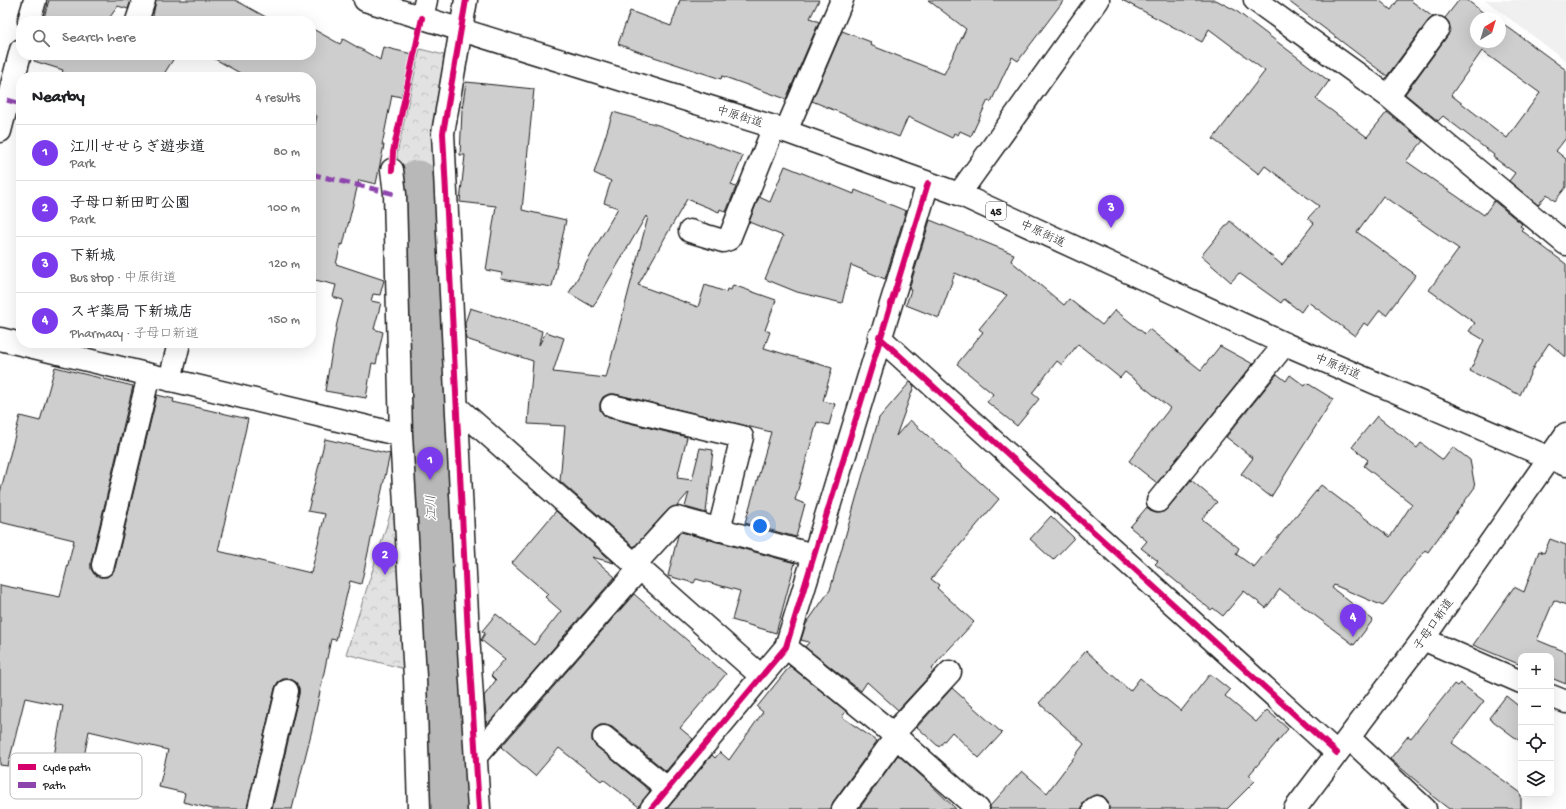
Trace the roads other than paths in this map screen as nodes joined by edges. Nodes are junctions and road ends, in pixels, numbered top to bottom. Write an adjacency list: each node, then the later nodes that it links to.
1 (35, 0): 9 (street)
2 (144, 0): 10 (street)
3 (366, 0): 8 (street, 中原街道 / 45)
4 (466, 0): 12 (street)
5 (842, 0): 16 (street)
6 (1098, 0): 20 (street)
7 (1255, 0): 15 (street)
8 (424, 9): 12 (street, 中原街道 / 45)
9 (30, 16)
10 (139, 16)
11 (1438, 28): 15 (street)
12 (460, 30): 16 (street, 中原街道 / 45); 32 (street)
13 (17, 60): 14 (street)
14 (4, 94): 17 (street)
15 (1388, 96): 22 (street)
16 (780, 129): 19 (street, 中原街道 / 45); 21 (street)
17 (0, 132)
18 (392, 170): 34 (street)
19 (928, 183): 20 (street, 中原街道 / 45); 23 (street)
20 (959, 194): 26 (street, 中原街道 / 45)
21 (690, 231)
22 (1566, 244)
23 (879, 337): 38 (street); 51 (street)
24 (0, 339): 25 (street)
25 (16, 343)
26 (1285, 344): 35 (street, 中原街道 / 45); 36 (street)
27 (36, 348): 29 (street)
28 (178, 348): 30 (street)
29 (149, 376): 30 (street); 39 (street)
30 (170, 380): 34 (street)
31 (612, 406): 37 (street)
32 (457, 407): 40 (street); 52 (street)
33 (1566, 434): 35 (street, 子母口新道)
34 (401, 435): 55 (street)
35 (1558, 461): 41 (street, 子母口新道)
36 (1158, 501)
37 (719, 530): 38 (street); 40 (street)
38 (814, 555): 42 (street)
39 (103, 565)
40 (638, 566): 44 (street); 52 (street)
41 (1423, 639): 45 (street); 51 (street, 子母口新道)
42 (786, 647): 44 (street); 49 (street)
43 (950, 672): 49 (street)
44 (761, 676): 53 (street)
45 (1518, 681)
46 (287, 691): 54 (street)
47 (1554, 697): 48 (street)
48 (1566, 702)
49 (895, 736): 58 (street); 59 (street)
50 (604, 737): 53 (street)
51 (1343, 745): 60 (street, 子母口新道); 61 (street)
52 (476, 756): 56 (street)
53 (668, 789): 57 (street)
54 (259, 809)
55 (419, 809)
56 (479, 809)
57 (651, 809)
58 (843, 809)
59 (978, 809)
60 (1295, 809)
61 (1425, 809)

